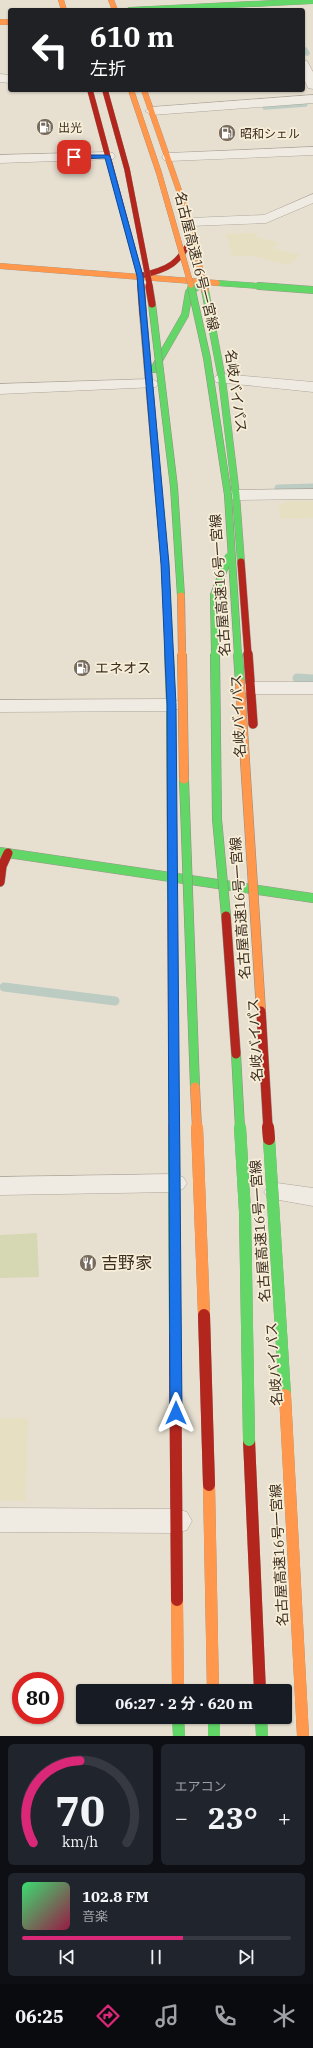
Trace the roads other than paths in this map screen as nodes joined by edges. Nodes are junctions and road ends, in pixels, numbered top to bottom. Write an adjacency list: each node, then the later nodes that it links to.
1 (313, 1): 2 (main road)
2 (266, 2): 3 (main road)
3 (164, 8)
4 (305, 68): 5 (street)
5 (313, 84)
6 (91, 92): 13 (main road)
7 (106, 92): 48 (main road, bridge)
8 (132, 92): 29 (main road, 名古屋高速16号一宮線, bridge)
9 (145, 92): 11 (main road, 名岐バイパス)
10 (313, 99): 11 (street)
11 (152, 111): 14 (main road, 名岐バイパス)
12 (313, 151): 14 (street)
13 (108, 156): 15 (street); 20 (main road)
14 (169, 156): 17 (main road, 名岐バイパス)
15 (0, 159)
16 (310, 202): 17 (street)
17 (190, 222): 18 (main road, 名岐バイパス)
18 (193, 236): 20 (main road); 21 (main road, 名岐バイパス)
19 (0, 266): 20 (main road)
20 (140, 276): 21 (main road); 24 (main road)
21 (204, 282): 22 (main road); 23 (main road, 名岐バイパス); 24 (main road)
22 (313, 290)
23 (222, 379): 25 (street); 28 (main road, 名岐バイパス)
24 (150, 384): 26 (street); 32 (main road)
25 (313, 387)
26 (0, 389)
27 (313, 494): 28 (street)
28 (236, 495): 30 (main road, 名岐バイパス)
29 (232, 550): 49 (main road, bridge); 56 (main road, 名古屋高速16号一宮線, bridge)
30 (251, 688): 31 (street); 34 (main road, 名岐バイパス)
31 (313, 688)
32 (171, 705): 33 (street); 37 (main road)
33 (0, 706)
34 (253, 731)
35 (256, 790): 39 (main road, 名岐バイパス)
36 (4, 852): 37 (main road); 38 (main road)
37 (172, 876): 39 (main road); 41 (main road)
38 (0, 882)
39 (262, 891): 40 (main road); 43 (main road, 名岐バイパス)
40 (313, 898)
41 (174, 1183): 42 (street); 46 (main road)
42 (0, 1186)
43 (277, 1192): 44 (street); 57 (main road, 名岐バイパス)
44 (313, 1197)
45 (0, 1520): 46 (street)
46 (177, 1521): 47 (main road)
47 (178, 1684)
48 (213, 1684)
49 (260, 1684)
50 (178, 1724): 53 (main road)
51 (214, 1724): 54 (main road)
52 (261, 1724): 55 (main road)
53 (178, 1736)
54 (214, 1736)
55 (262, 1736)
56 (303, 1736)
57 (312, 1736)

